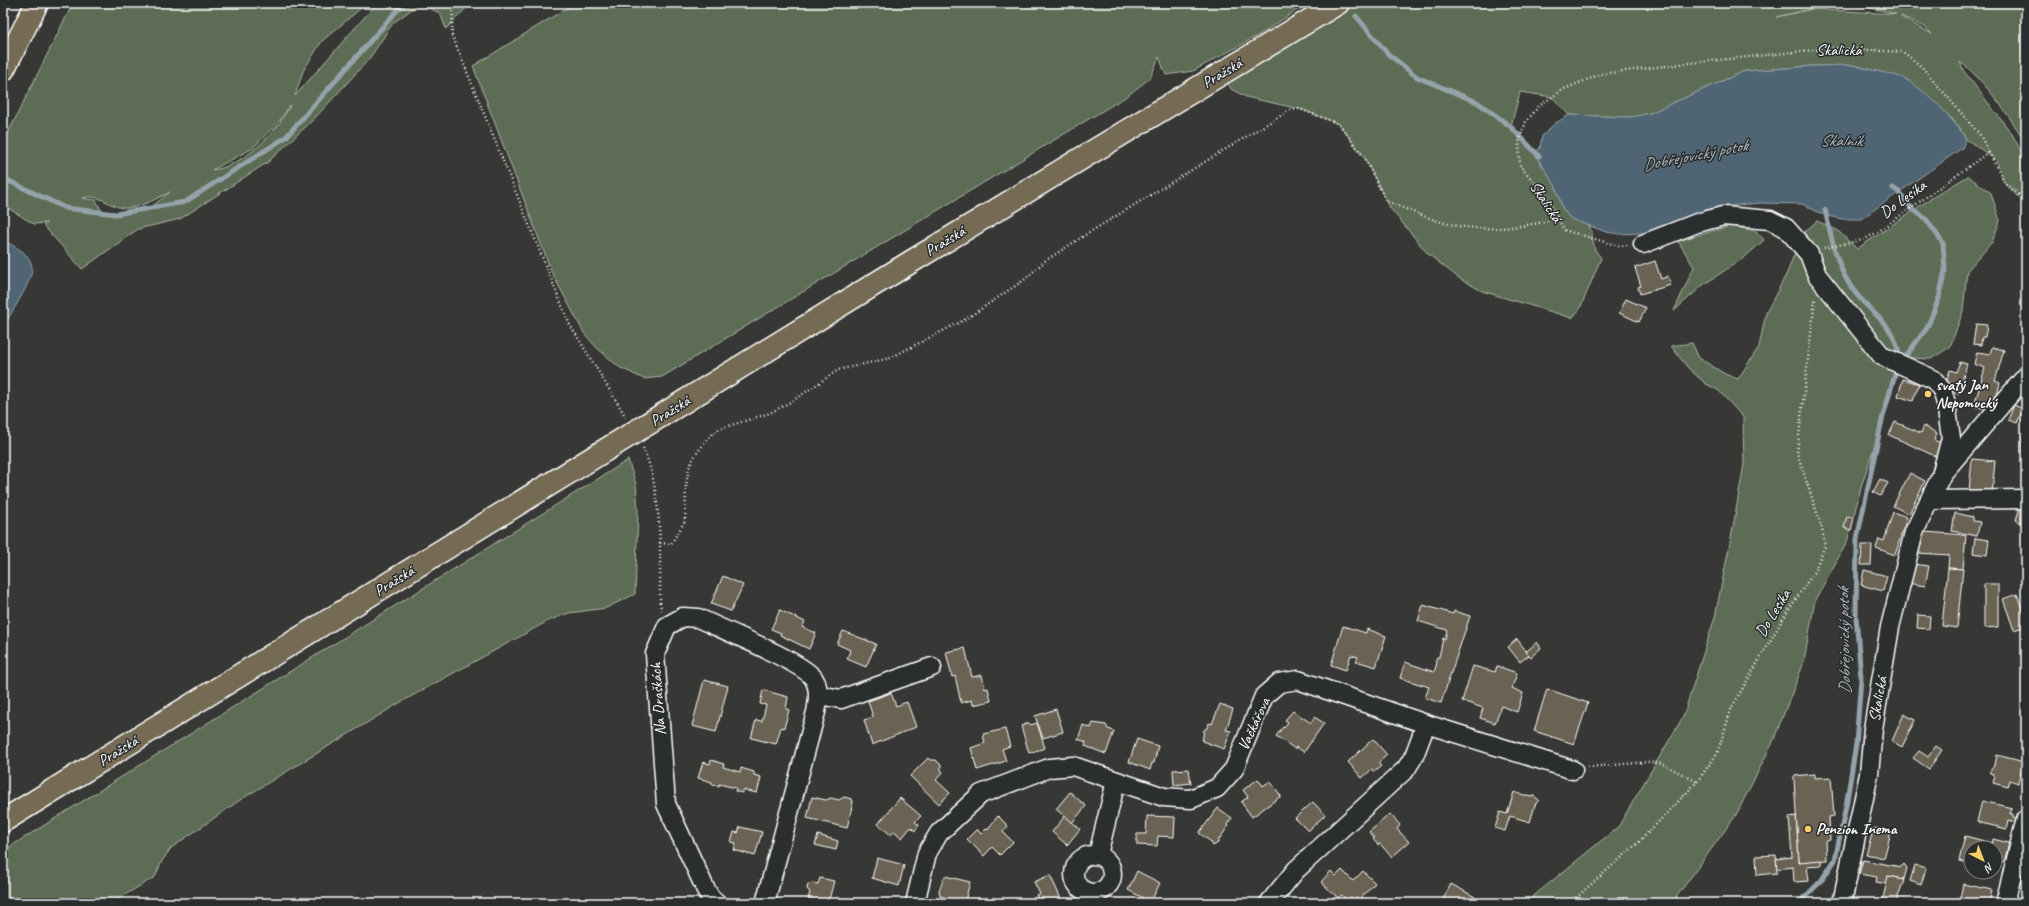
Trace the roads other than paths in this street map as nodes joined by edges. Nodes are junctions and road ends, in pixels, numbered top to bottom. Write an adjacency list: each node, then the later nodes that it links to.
1 (37, 3): 3 (main road)
2 (1338, 3): 15 (main road, Pražská)
3 (3, 70)
4 (1643, 244): 6 (street, Skalická)
5 (2026, 376): 6 (street, Skalická)
6 (1942, 474): 8 (street, Skalická)
7 (2026, 499): 8 (street)
8 (1930, 500): 21 (street, Skalická)
9 (932, 667): 10 (street)
10 (819, 695): 17 (street, Na Draškách); 18 (street)
11 (1426, 724): 12 (street, Vačkářova); 13 (street, Vačkářova); 20 (street)
12 (1573, 770)
13 (1116, 781): 16 (street); 19 (street, Vačkářova)
14 (2026, 819): 22 (street)
15 (3, 821)
16 (1098, 855)
17 (710, 901)
18 (765, 903)
19 (915, 903)
20 (1269, 903)
21 (1842, 903)
22 (2005, 903)

